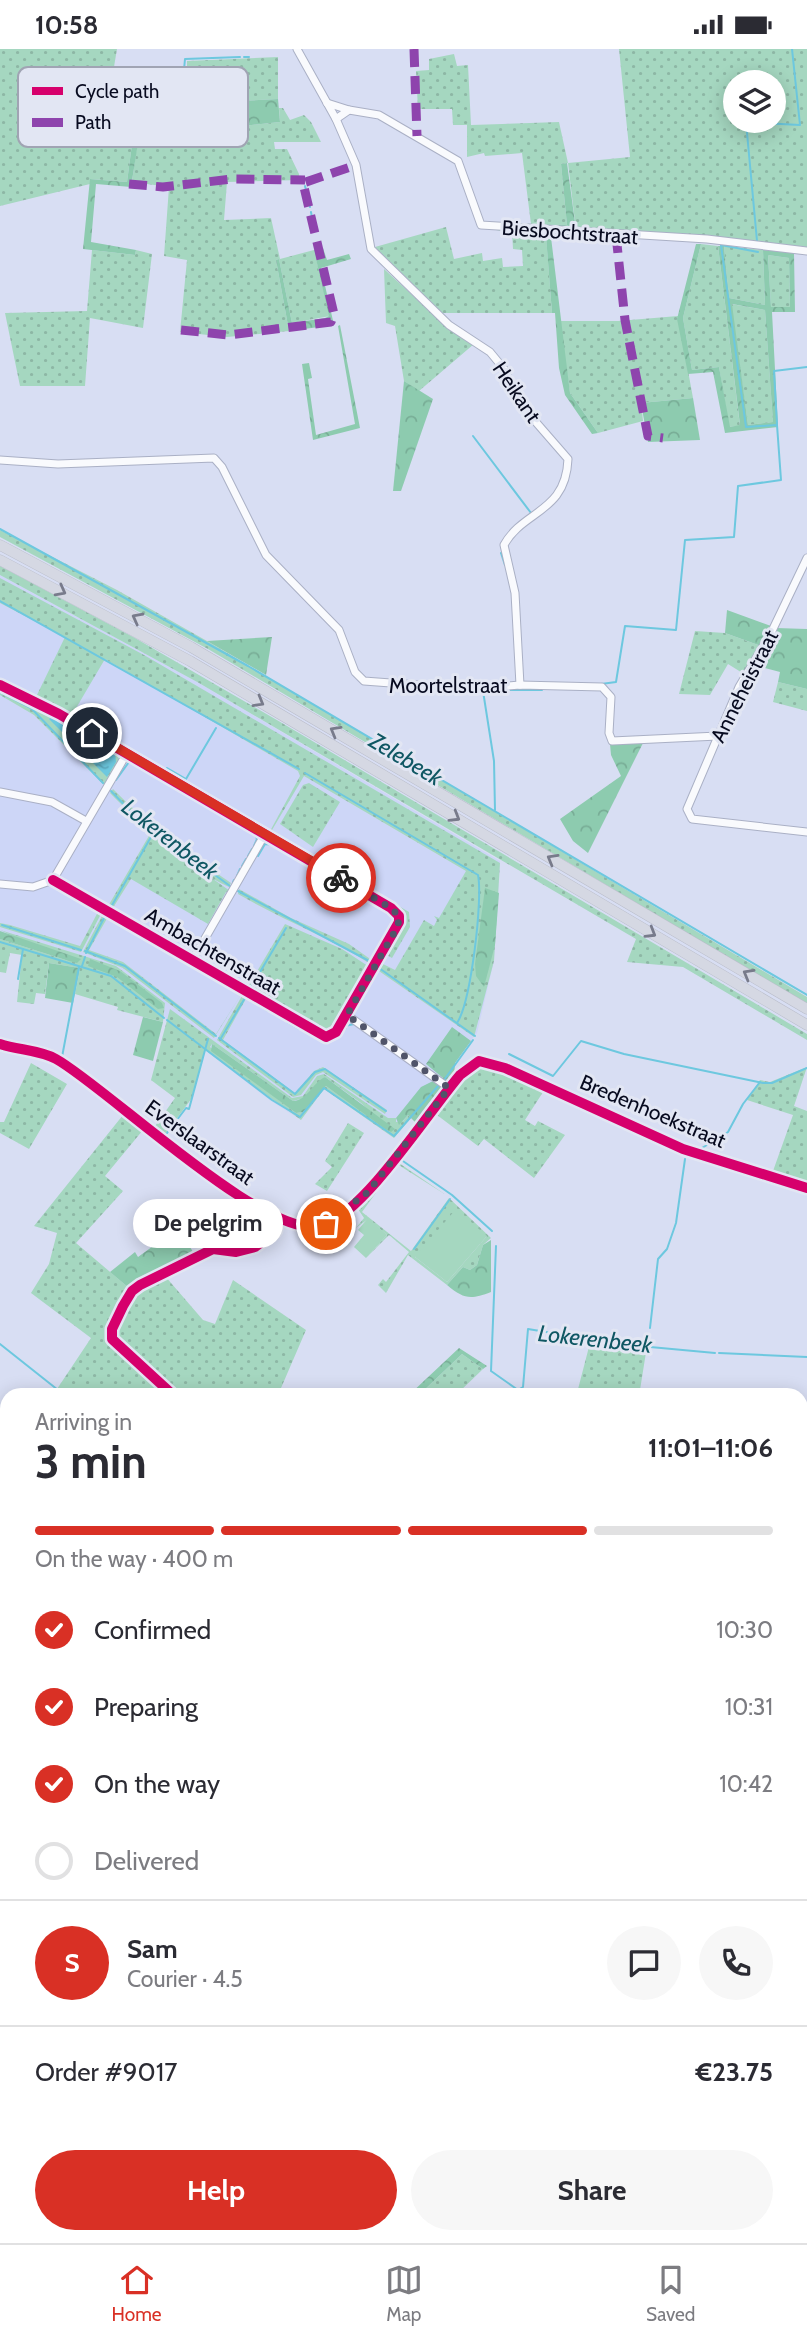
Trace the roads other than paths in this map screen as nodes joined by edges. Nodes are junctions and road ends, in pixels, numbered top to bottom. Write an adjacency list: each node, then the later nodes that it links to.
1 (297, 49): 2 (street, Heikant)
2 (326, 103): 3 (street, Biesbochtstraat); 4 (street, Heikant)
3 (349, 110): 4 (street); 5 (street, Biesbochtstraat)
4 (336, 119): 11 (street, Heikant)
5 (807, 251)
6 (0, 460): 11 (street, Moortelstraat)
7 (0, 545): 21 (highway, one-way to 7)
8 (807, 558): 12 (street, Anneheistraat)
9 (0, 559): 23 (highway, one-way to 23)
10 (0, 685): 13 (street)
11 (520, 685): 12 (street, Moortelstraat)
12 (718, 736): 16 (street, Anneheistraat)
13 (127, 753): 15 (street); 17 (street)
14 (0, 792): 15 (street)
15 (86, 821): 18 (street)
16 (807, 832)
17 (265, 834): 20 (street); 22 (street, Ambachtenstraat)
18 (53, 880): 19 (street); 20 (street, Ambachtenstraat)
19 (0, 884)
20 (192, 961): 22 (street, Ambachtenstraat)
21 (807, 1009)
22 (347, 1015): 26 (street)
23 (807, 1025)
24 (0, 1044): 26 (street, Everslaarstraat)
25 (487, 1061): 26 (street, Everslaarstraat); 27 (street, Bredenhoekstraat)
26 (449, 1088)
27 (807, 1188)

